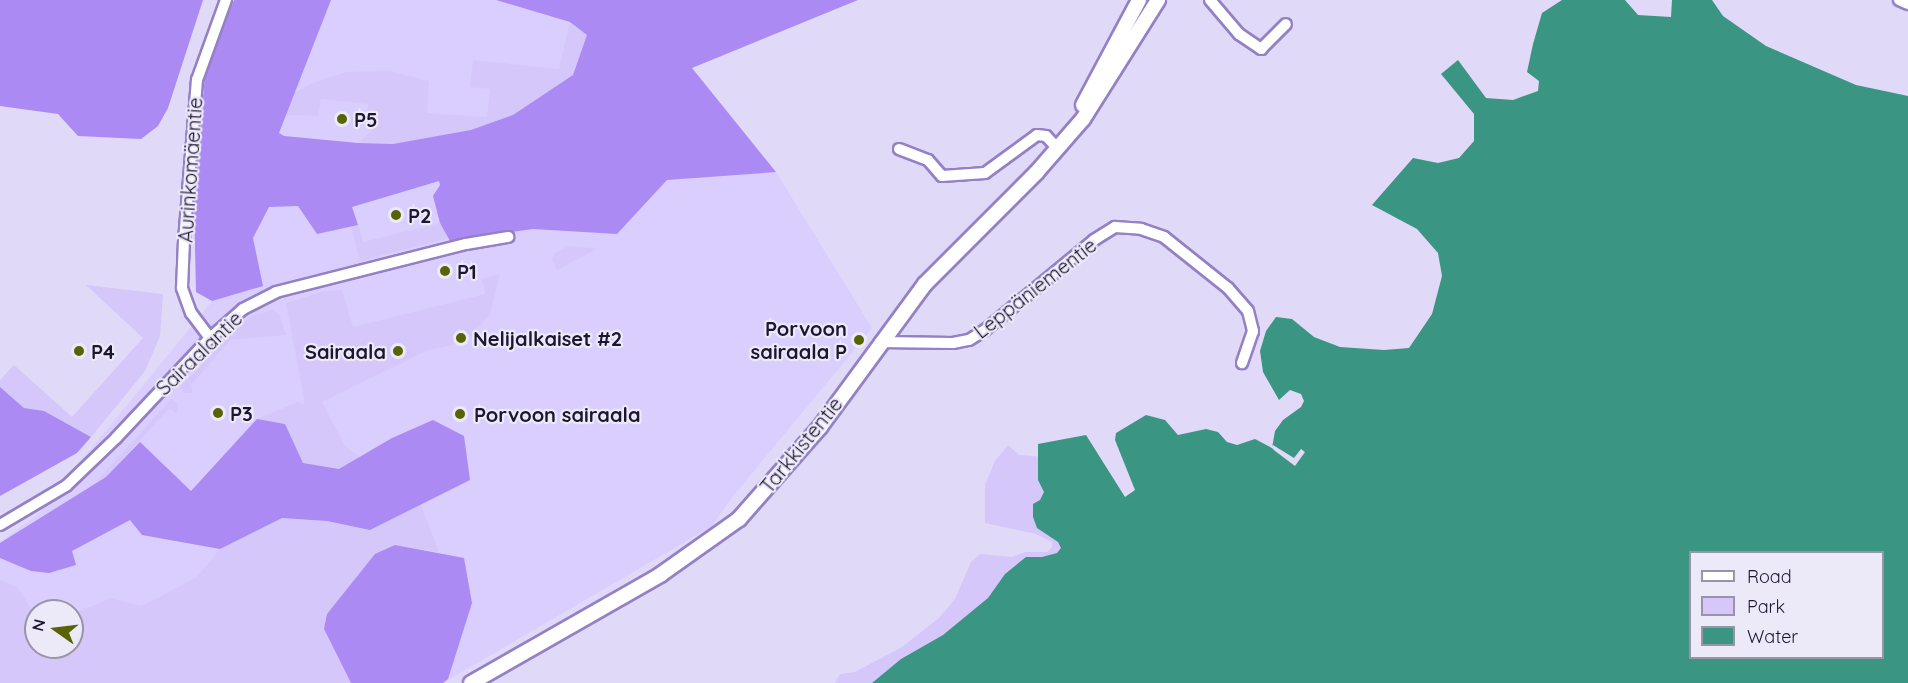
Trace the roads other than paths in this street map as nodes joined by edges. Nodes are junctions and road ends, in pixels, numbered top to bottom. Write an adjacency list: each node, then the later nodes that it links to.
1 (226, 0): 12 (street, Aurinkomäentie)
2 (1139, 0): 8 (street, Tarkkistentie)
3 (1158, 0): 8 (street, Tarkkistentie)
4 (1210, 0): 7 (street)
5 (1899, 0): 6 (street)
6 (1908, 4)
7 (1286, 24)
8 (1068, 133): 9 (street, Tarkkistentie)
9 (1057, 148): 10 (street); 13 (street, Tarkkistentie)
10 (899, 149)
11 (508, 237): 12 (street, Sairaalantie)
12 (210, 338): 15 (street, Sairaalantie)
13 (880, 342): 14 (street, Leppäniementie); 16 (street, Tarkkistentie)
14 (1242, 363)
15 (0, 525)
16 (471, 683)

